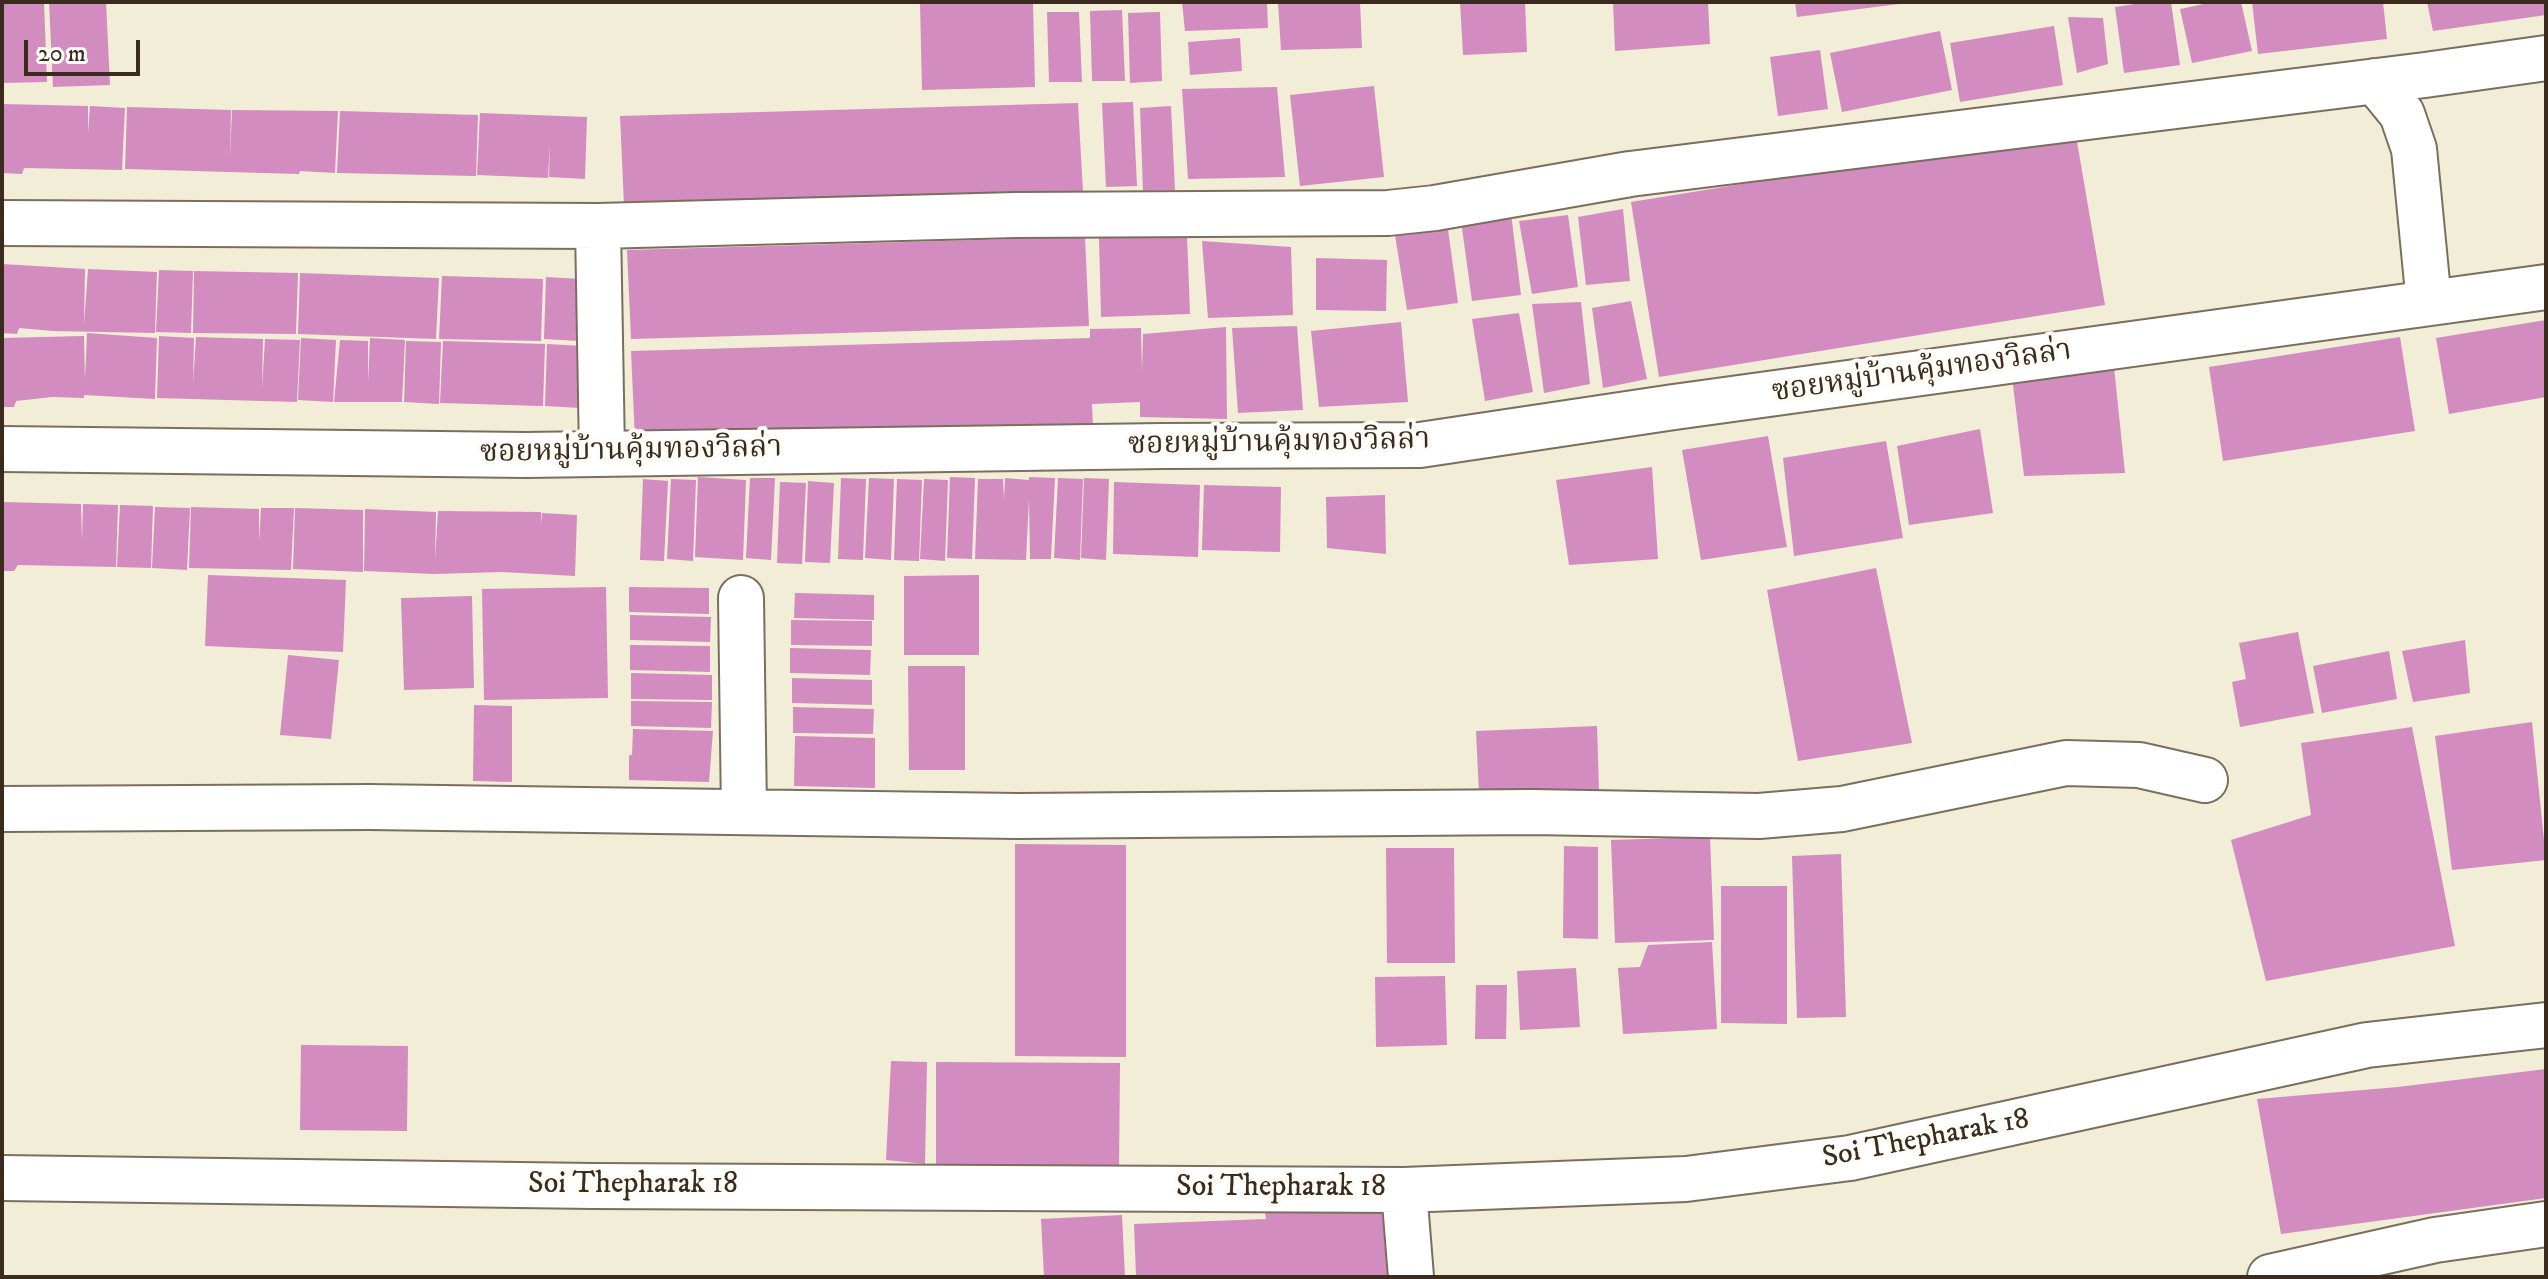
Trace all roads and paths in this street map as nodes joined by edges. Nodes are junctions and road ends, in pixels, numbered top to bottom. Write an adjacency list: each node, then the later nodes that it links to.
1 (2546, 58): 2 (street)
2 (2375, 81): 4 (street); 6 (street)
3 (2, 223): 4 (street)
4 (598, 226): 8 (street)
5 (2546, 287): 6 (street, ซอยหมู่บ้านคุ้มทองวิลล่า)
6 (2429, 303): 8 (street, ซอยหมู่บ้านคุ้มทองวิลล่า)
7 (2, 449): 8 (street, ซอยหมู่บ้านคุ้มทองวิลล่า)
8 (602, 453)
9 (741, 598): 12 (street)
10 (2205, 780): 12 (street)
11 (2, 809): 12 (street)
12 (744, 812)
13 (2546, 1025): 15 (street, Soi Thepharak 18)
14 (2, 1178): 15 (street, Soi Thepharak 18)
15 (1404, 1190): 17 (street)
16 (2546, 1224): 18 (street)
17 (1411, 1277)
18 (2270, 1277)

